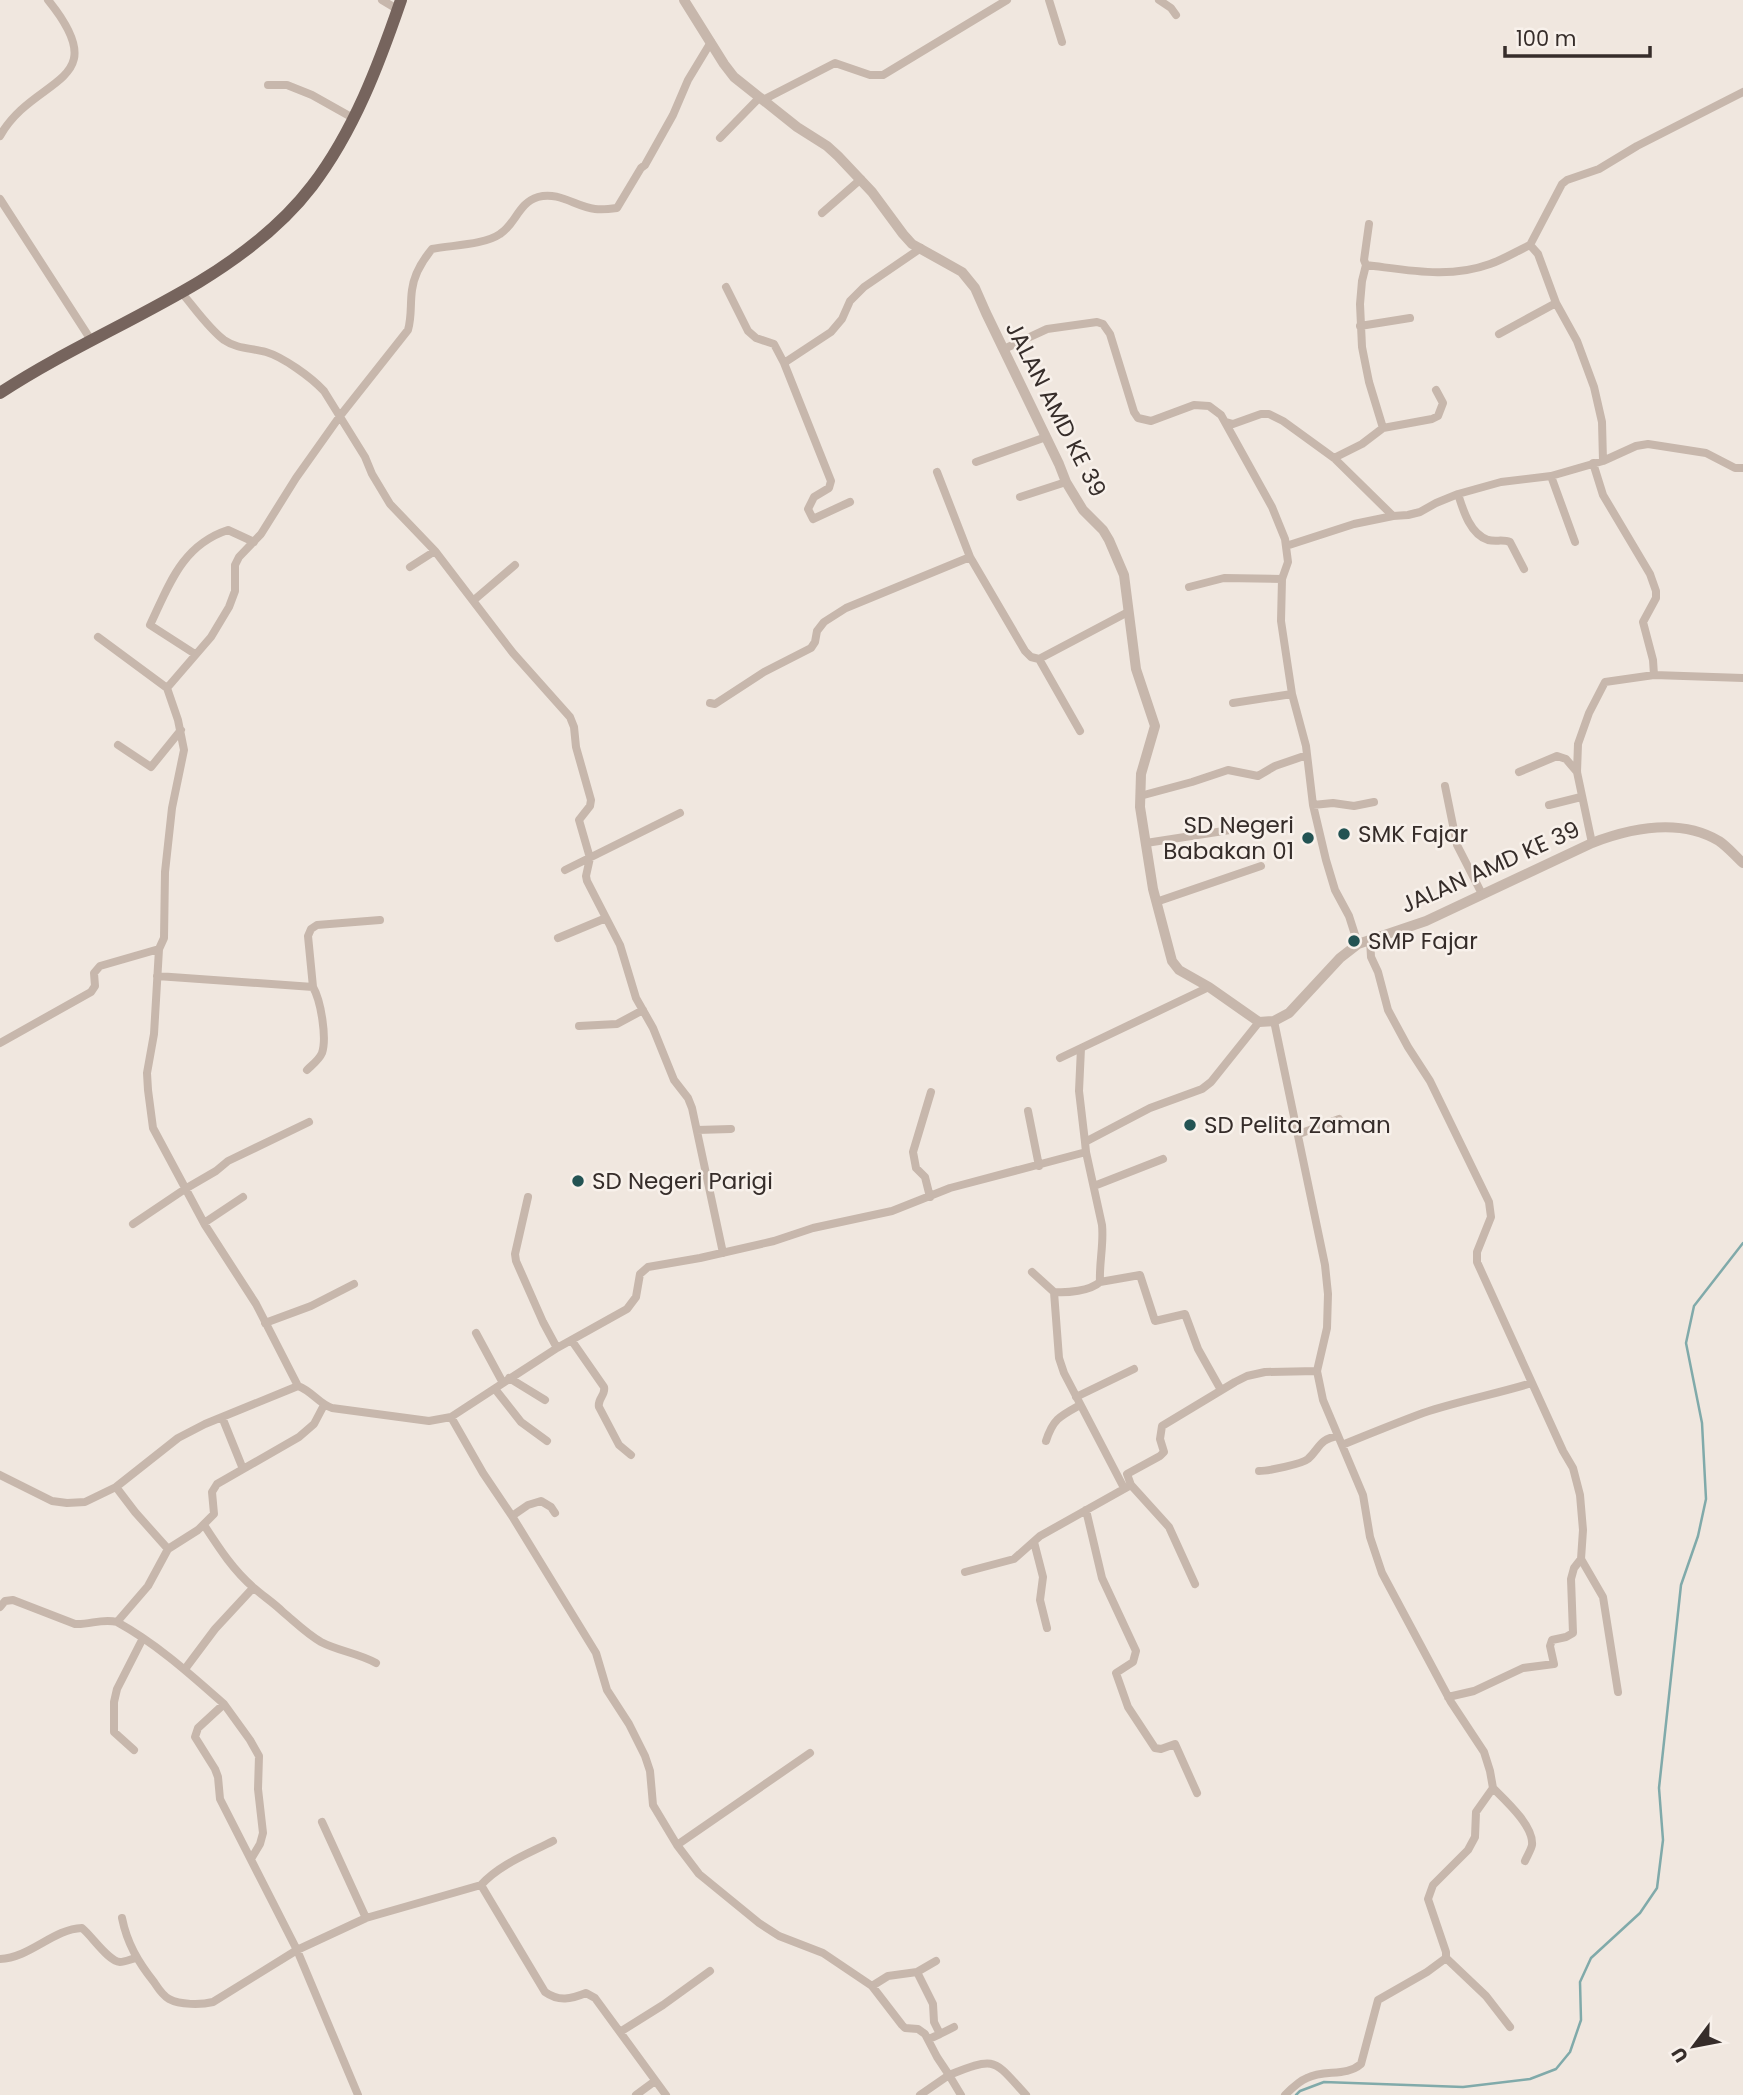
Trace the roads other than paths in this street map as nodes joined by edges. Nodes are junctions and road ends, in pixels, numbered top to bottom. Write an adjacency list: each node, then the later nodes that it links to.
1 (48, 0): 15 (street)
2 (382, 0): 7 (street)
3 (684, 0): 9 (street, JALAN AMD KE 39)
4 (1007, 0): 13 (street)
5 (1049, 0): 10 (street)
6 (1159, 0): 8 (street)
7 (399, 5): 14 (main road)
8 (1176, 15)
9 (710, 42): 13 (street, JALAN AMD KE 39); 35 (street)
10 (1062, 42)
11 (268, 85): 14 (street)
12 (1743, 92): 21 (street)
13 (761, 98): 16 (street); 17 (street, JALAN AMD KE 39)
14 (353, 118): 25 (main road)
15 (0, 136)
16 (720, 138)
17 (861, 179): 19 (street); 22 (street, JALAN AMD KE 39)
18 (0, 199): 30 (street)
19 (822, 213)
20 (1369, 224): 23 (street)
21 (1530, 245): 23 (street); 26 (street)
22 (920, 248): 31 (street, JALAN AMD KE 39); 32 (street)
23 (1366, 265): 28 (street)
24 (726, 287): 32 (street)
25 (181, 292): 30 (main road); 35 (street)
26 (1556, 303): 29 (street); 40 (street)
27 (1410, 318): 28 (street)
28 (1360, 326): 37 (street)
29 (1499, 334)
30 (91, 340): 34 (main road)
31 (1004, 349): 36 (street); 38 (street, JALAN AMD KE 39)
32 (784, 363): 49 (street)
33 (1436, 390): 37 (street)
34 (0, 393)
35 (341, 416): 51 (street); 54 (street)
36 (1226, 422): 39 (street); 53 (street)
37 (1382, 428): 39 (street)
38 (1046, 437): 41 (street); 46 (street, JALAN AMD KE 39)
39 (1334, 458): 50 (street)
40 (1602, 461): 42 (street); 43 (street)
41 (976, 462)
42 (1593, 463): 45 (street); 66 (street)
43 (1743, 468)
44 (937, 472): 55 (street)
45 (1551, 476): 47 (street); 52 (street)
46 (1066, 482): 48 (street); 62 (street, JALAN AMD KE 39)
47 (1458, 494): 50 (street); 58 (street)
48 (1020, 497)
49 (850, 502)
50 (1393, 516): 53 (street)
51 (254, 542): 64 (street); 64 (street)
52 (1575, 542)
53 (1286, 546): 59 (street)
54 (435, 551): 57 (street); 61 (street)
55 (970, 557): 65 (street); 71 (street)
56 (515, 565): 61 (street)
57 (410, 567)
58 (1524, 569)
59 (1282, 579): 60 (street); 69 (street)
60 (1189, 587)
61 (474, 600): 88 (street)
62 (1128, 612): 65 (street); 79 (street, JALAN AMD KE 39)
63 (98, 638): 68 (street)
64 (195, 654): 68 (street)
65 (1039, 659): 73 (street)
66 (1654, 675): 67 (street); 77 (street)
67 (1743, 678)
68 (167, 688): 72 (street)
69 (1292, 695): 70 (street); 75 (street)
70 (1233, 703)
71 (710, 704)
72 (181, 730): 74 (street); 99 (street)
73 (1080, 732)
74 (118, 745)
75 (1307, 755): 79 (street); 83 (street)
76 (1519, 772): 77 (street)
77 (1577, 772): 80 (street)
78 (1445, 786): 92 (street)
79 (1140, 796): 86 (street, JALAN AMD KE 39)
80 (1581, 797): 82 (street); 87 (street)
81 (1374, 802): 83 (street)
82 (1549, 804)
83 (1314, 805): 98 (street)
84 (680, 813): 88 (street)
85 (1230, 830): 86 (street)
86 (1146, 843): 93 (street, JALAN AMD KE 39)
87 (1592, 843): 89 (street, JALAN AMD KE 39); 92 (street, JALAN AMD KE 39)
88 (590, 858): 91 (street); 94 (street)
89 (1743, 863)
90 (1261, 866): 93 (street)
91 (565, 870)
92 (1482, 894): 97 (street, JALAN AMD KE 39)
93 (1156, 902): 102 (street, JALAN AMD KE 39)
94 (606, 918): 96 (street); 103 (street)
95 (380, 920): 101 (street)
96 (558, 938)
97 (1370, 939): 98 (street, JALAN AMD KE 39); 141 (street)
98 (1358, 944): 104 (street, JALAN AMD KE 39)
99 (159, 949): 100 (street); 107 (street)
100 (157, 976): 101 (street); 123 (street)
101 (313, 987): 110 (street)
102 (1209, 987): 105 (street, JALAN AMD KE 39); 108 (street)
103 (643, 1010): 106 (street); 116 (street)
104 (1274, 1021): 105 (street); 117 (street)
105 (1259, 1022): 118 (street)
106 (579, 1026)
107 (0, 1043)
108 (1081, 1048): 109 (street); 118 (street)
109 (1060, 1058)
110 (307, 1070)
111 (931, 1092): 126 (street)
112 (1028, 1111): 121 (street)
113 (1339, 1119): 117 (street)
114 (309, 1122): 123 (street)
115 (731, 1129): 116 (street)
116 (697, 1130): 129 (street)
117 (1299, 1134): 139 (street)
118 (1085, 1142): 119 (street)
119 (1086, 1153): 121 (street); 122 (street)
120 (1163, 1159): 122 (street)
121 (1039, 1166): 126 (street)
122 (1094, 1186): 131 (street)
123 (185, 1189): 127 (street); 128 (street)
124 (243, 1197): 127 (street)
125 (528, 1197): 137 (street)
126 (930, 1197): 129 (street)
127 (204, 1223): 134 (street)
128 (133, 1224)
129 (723, 1253): 136 (street)
130 (1032, 1272): 133 (street)
131 (1100, 1282): 133 (street); 144 (street)
132 (354, 1284): 134 (street)
133 (1054, 1292): 146 (street)
134 (265, 1322): 142 (street)
135 (476, 1333): 140 (street)
136 (572, 1341): 137 (street); 154 (street)
137 (557, 1348): 140 (street)
138 (1134, 1369): 146 (street)
139 (1317, 1371): 144 (street); 150 (street)
140 (506, 1381): 143 (street); 145 (street)
141 (1532, 1383): 153 (street); 166 (street)
142 (298, 1386): 147 (street); 149 (street)
143 (495, 1389): 148 (street); 151 (street)
144 (1221, 1390): 159 (street)
145 (545, 1399)
146 (1078, 1401): 152 (street); 159 (street)
147 (324, 1405): 148 (street); 155 (street)
148 (451, 1417): 162 (street)
149 (222, 1418): 155 (street); 158 (street)
150 (1338, 1436): 153 (street); 156 (street)
151 (547, 1441)
152 (1046, 1441)
153 (1342, 1445): 177 (street)
154 (632, 1455)
155 (243, 1469): 163 (street)
156 (1259, 1471)
157 (0, 1475): 158 (street)
158 (116, 1487): 165 (street)
159 (1128, 1487): 160 (street); 168 (street)
160 (1086, 1510): 164 (street); 182 (street)
161 (555, 1513): 162 (street)
162 (512, 1516): 185 (street)
163 (204, 1525): 165 (street); 169 (street)
164 (1034, 1542): 167 (street); 172 (street)
165 (168, 1549): 171 (street)
166 (1581, 1559): 176 (street); 177 (street)
167 (965, 1572)
168 (1195, 1584)
169 (253, 1588): 174 (street); 175 (street)
170 (0, 1607): 171 (street)
171 (117, 1622): 173 (street)
172 (1047, 1628)
173 (144, 1637): 175 (street); 179 (street)
174 (376, 1663)
175 (185, 1669): 178 (street)
176 (1618, 1692)
177 (1448, 1697): 181 (street)
178 (224, 1704): 186 (street); 186 (street)
179 (134, 1750)
180 (810, 1753): 185 (street)
181 (1493, 1788): 187 (street); 193 (street)
182 (1197, 1793)
183 (321, 1822): 190 (street)
184 (553, 1841): 188 (street)
185 (677, 1845): 198 (street)
186 (251, 1859): 191 (street)
187 (1525, 1861)
188 (481, 1885): 190 (street); 201 (street)
189 (122, 1918): 192 (street)
190 (366, 1918): 191 (street)
191 (297, 1951): 192 (street); 206 (street)
192 (136, 1958): 194 (street)
193 (1446, 1958): 200 (street); 212 (street)
194 (0, 1959)
195 (936, 1961): 197 (street)
196 (710, 1971): 201 (street)
197 (917, 1972): 198 (street); 202 (street)
198 (872, 1986): 203 (street)
199 (954, 2027): 202 (street)
200 (1510, 2027)
201 (620, 2032): 205 (street)
202 (940, 2034): 203 (street)
203 (929, 2039): 204 (street)
204 (949, 2075): 209 (street); 210 (street); 211 (street)
205 (655, 2081): 207 (street); 208 (street)
206 (358, 2095)
207 (636, 2095)
208 (666, 2095)
209 (920, 2095)
210 (961, 2095)
211 (1027, 2095)
212 (1285, 2095)

